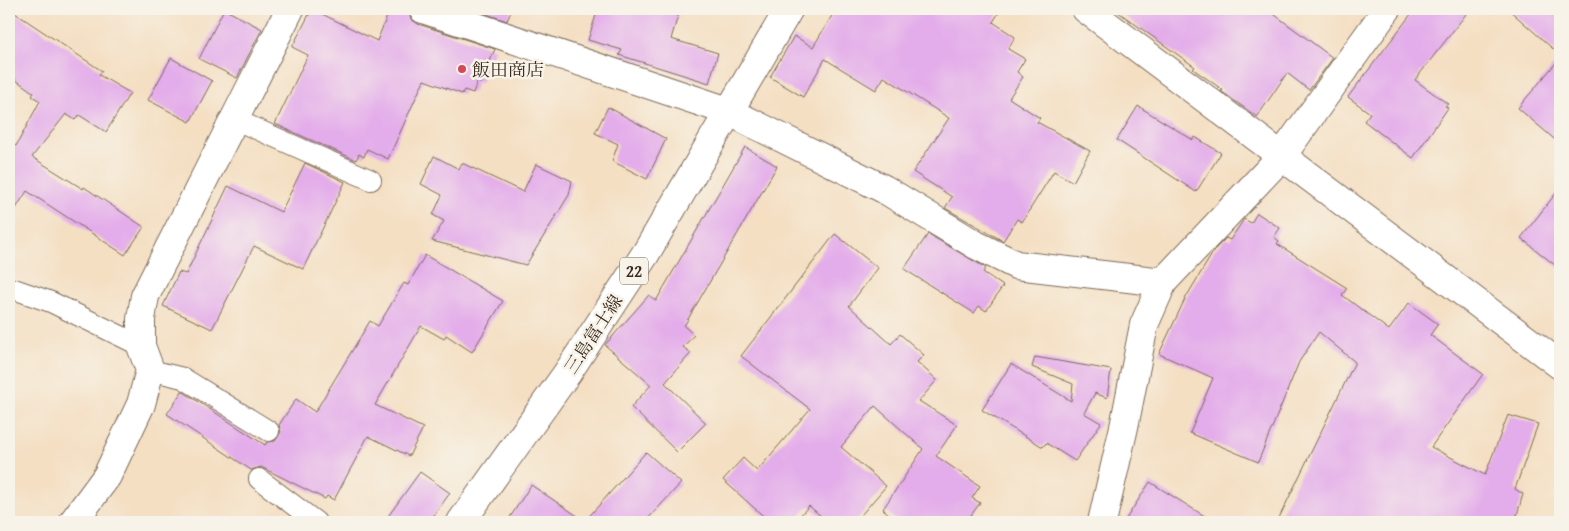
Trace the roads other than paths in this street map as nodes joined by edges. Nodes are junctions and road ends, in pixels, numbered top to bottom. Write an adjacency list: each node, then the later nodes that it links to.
1 (290, 9): 7 (street)
2 (423, 9): 6 (street)
3 (789, 9): 6 (street, 三島富士線 / 22)
4 (1086, 9): 8 (street)
5 (1387, 9): 8 (street)
6 (728, 111): 10 (street); 18 (street, 三島富士線 / 22)
7 (234, 119): 9 (lane); 12 (street)
8 (1281, 157): 10 (street); 13 (street)
9 (371, 180)
10 (1163, 282): 19 (street)
11 (14, 288): 12 (lane)
12 (145, 358): 14 (lane); 16 (street)
13 (1560, 365)
14 (269, 431)
15 (259, 479): 17 (lane)
16 (73, 522)
17 (316, 522)
18 (461, 522)
19 (1102, 522)

